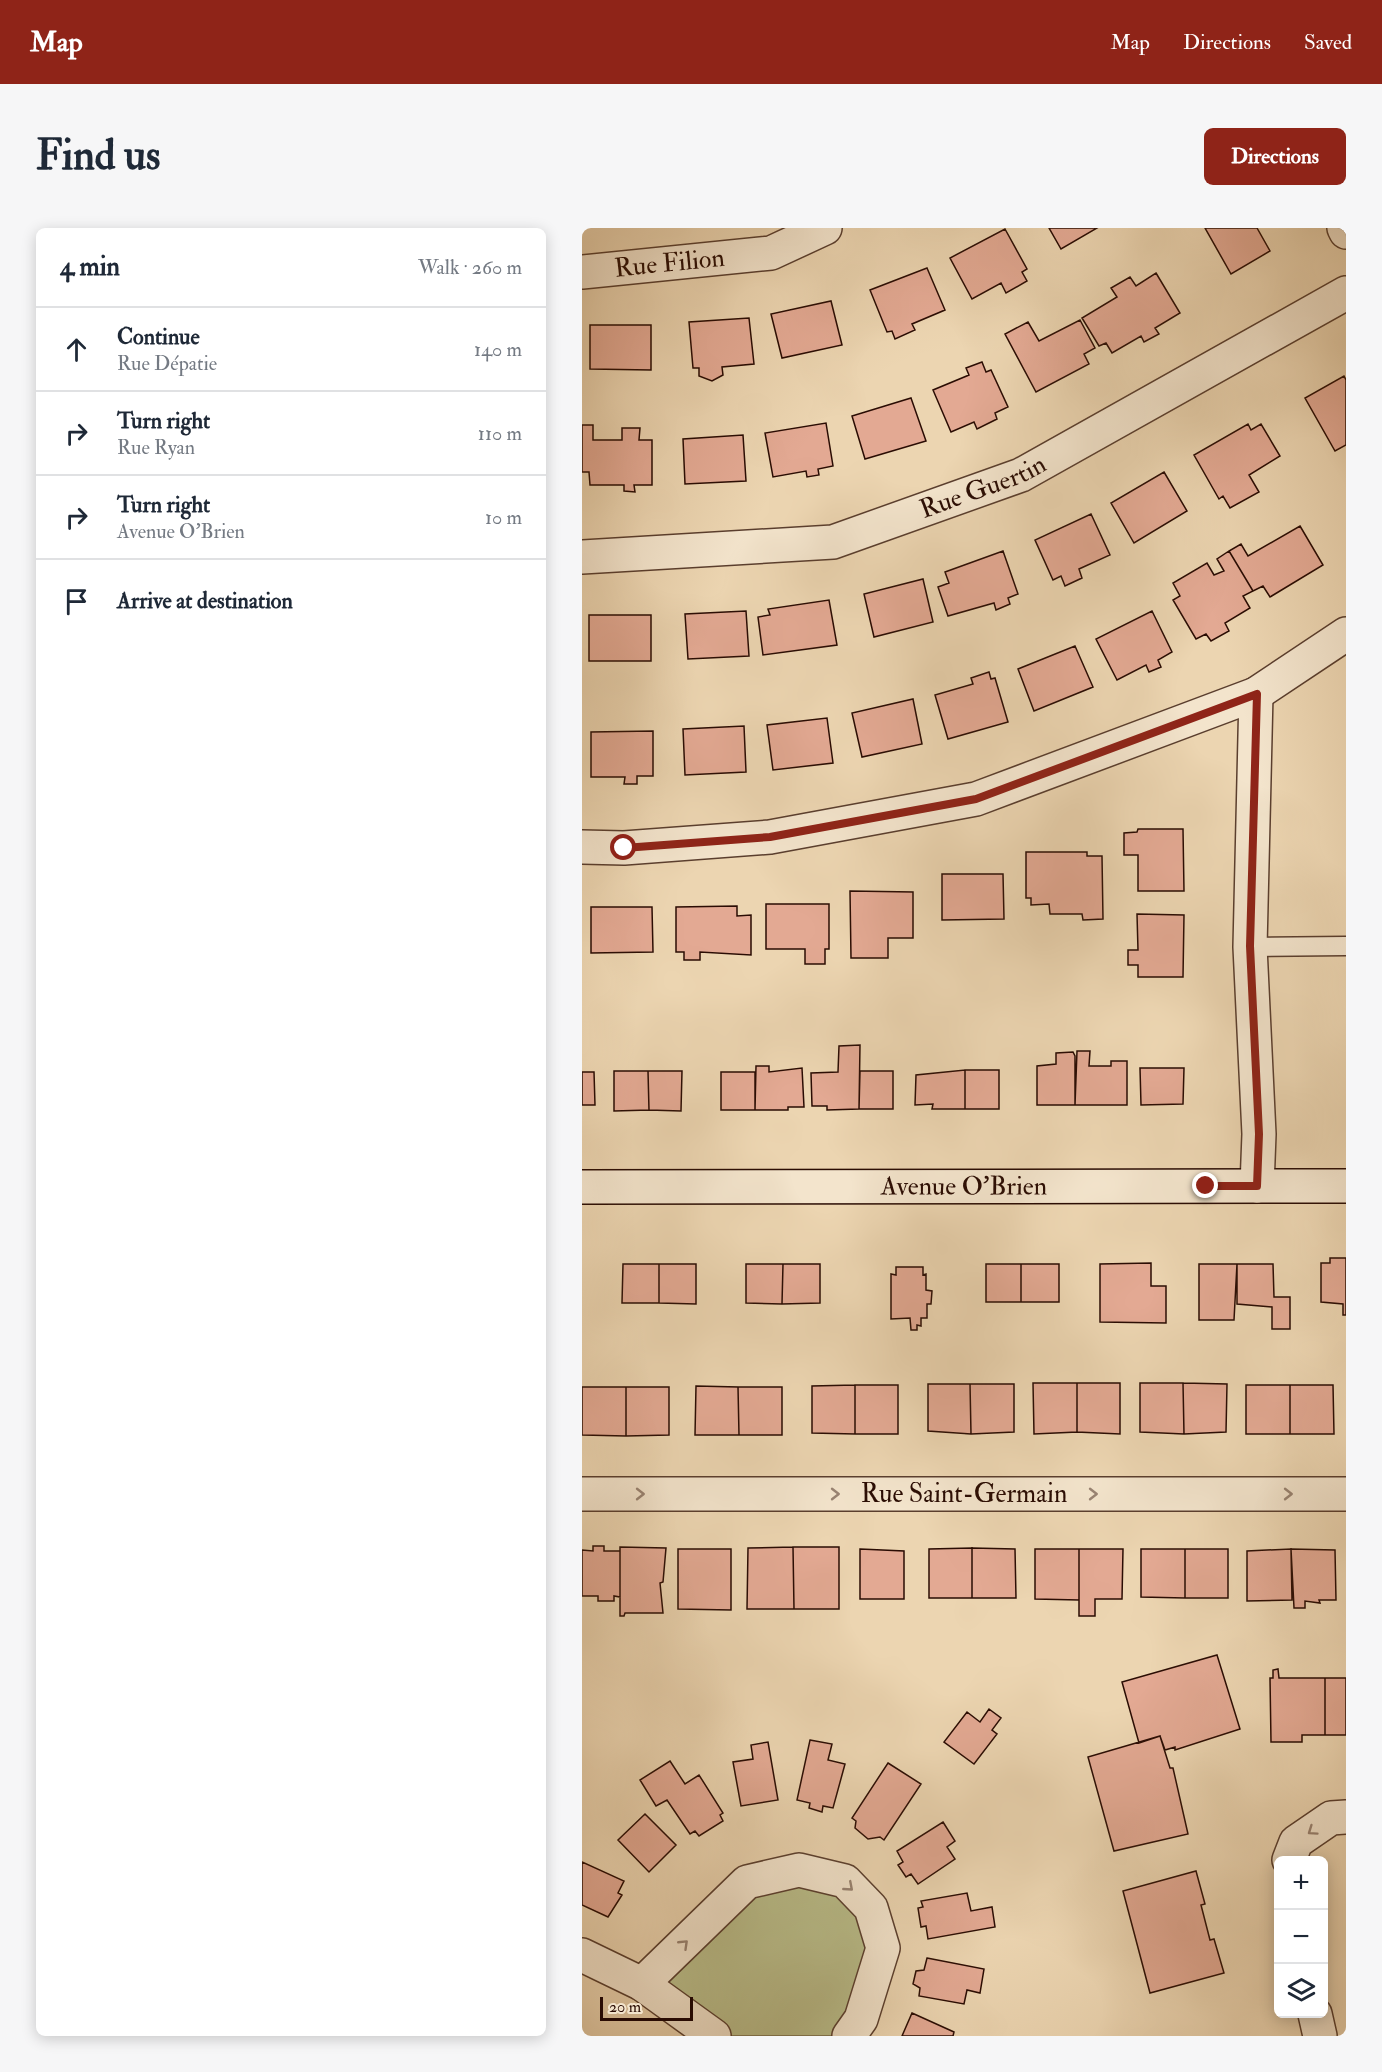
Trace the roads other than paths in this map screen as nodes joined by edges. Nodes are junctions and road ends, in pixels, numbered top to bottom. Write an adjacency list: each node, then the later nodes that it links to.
1 (825, 228): 2 (street, Rue Filion)
2 (582, 272)
3 (1346, 293): 4 (street, Rue Guertin)
4 (582, 558)
5 (1346, 634): 6 (street)
6 (1257, 694): 7 (street); 8 (street)
7 (582, 846)
8 (1250, 946): 9 (lane); 10 (street)
9 (1346, 946)
10 (1257, 1186): 11 (street, Avenue O'Brien); 12 (street, Avenue O'Brien)
11 (1346, 1186)
12 (582, 1187)
13 (582, 1494): 14 (street, Rue Saint-Germain, one-way to 14)
14 (1346, 1494)
15 (1346, 1817): 16 (street, one-way to 16)
16 (1291, 1856)
17 (582, 1955): 18 (street)
18 (642, 1984): 20 (street); 21 (street, one-way to 21)
19 (1316, 2018): 22 (street)
20 (714, 2036)
21 (849, 2036)
22 (1320, 2036)

